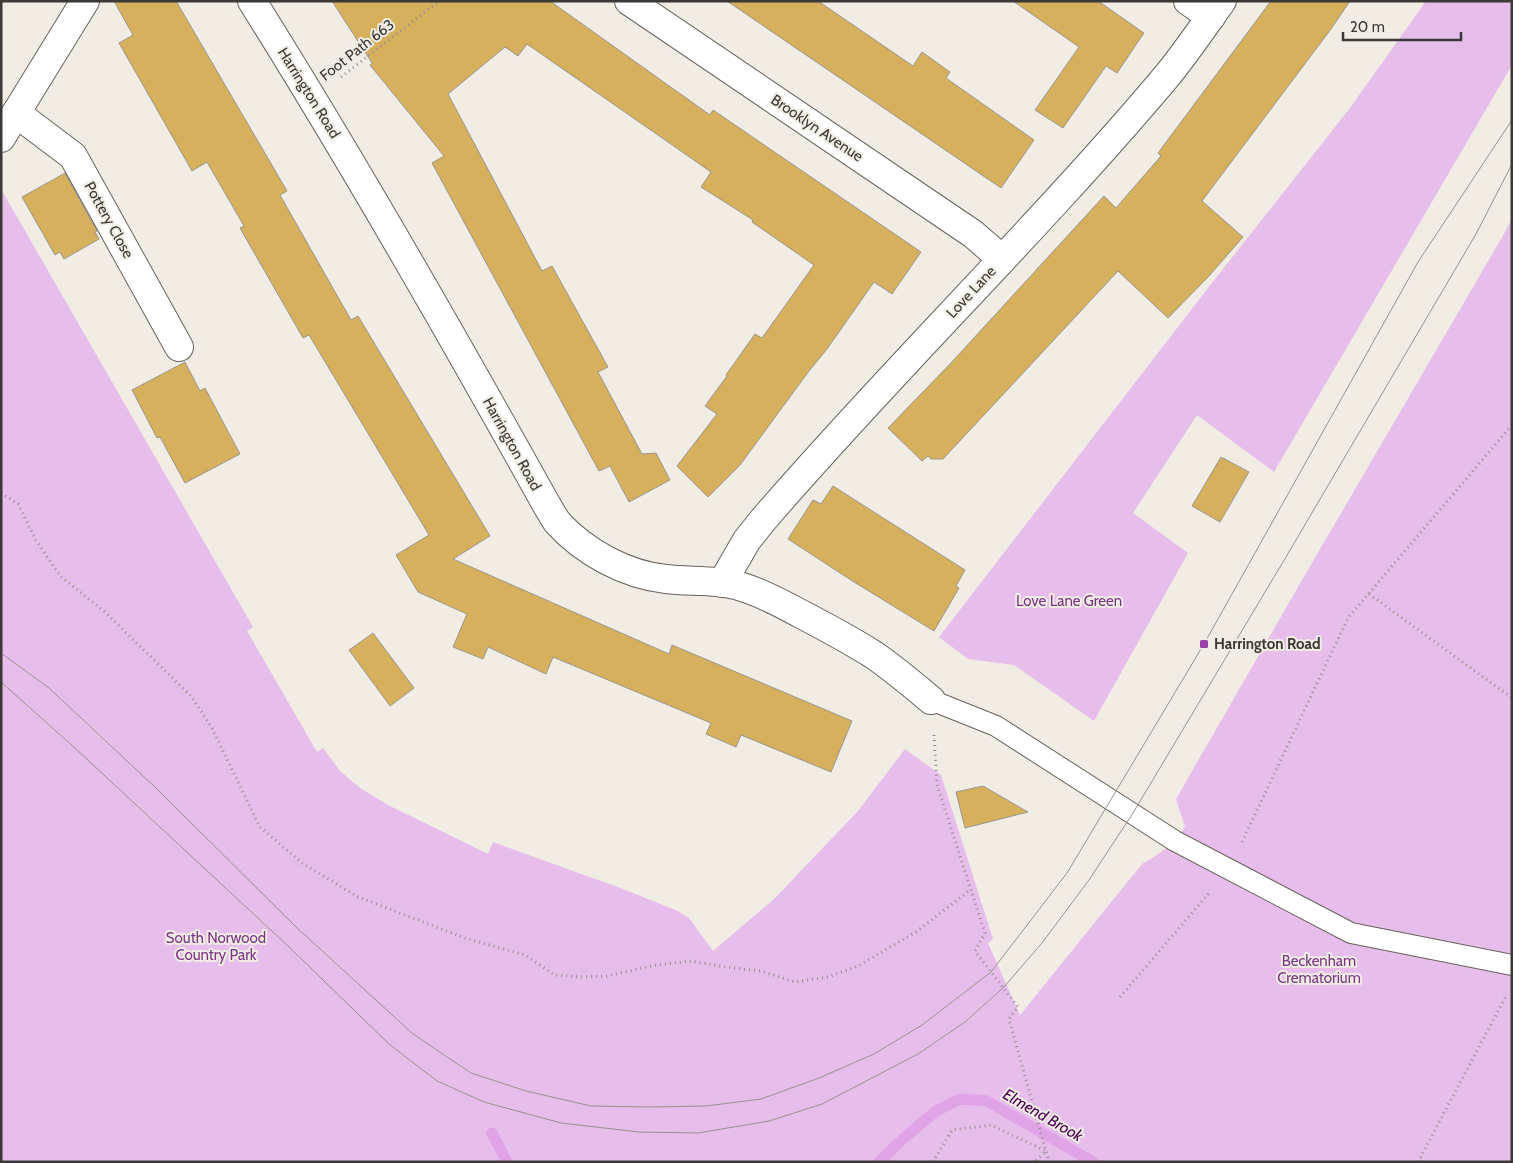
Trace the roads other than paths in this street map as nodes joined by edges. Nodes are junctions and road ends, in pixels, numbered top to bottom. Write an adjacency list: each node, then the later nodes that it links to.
1 (85, 1): 6 (street)
2 (252, 1): 10 (street, Harrington Road)
3 (628, 1): 8 (street, Brooklyn Avenue)
4 (1188, 1): 5 (street)
5 (1216, 9): 8 (street, Love Lane)
6 (16, 113): 7 (street); 9 (street, Pottery Close)
7 (1, 138)
8 (1002, 259): 10 (street, Love Lane)
9 (180, 347)
10 (722, 583): 11 (street, Harrington Road)
11 (931, 700): 12 (lane)
12 (1512, 965)

